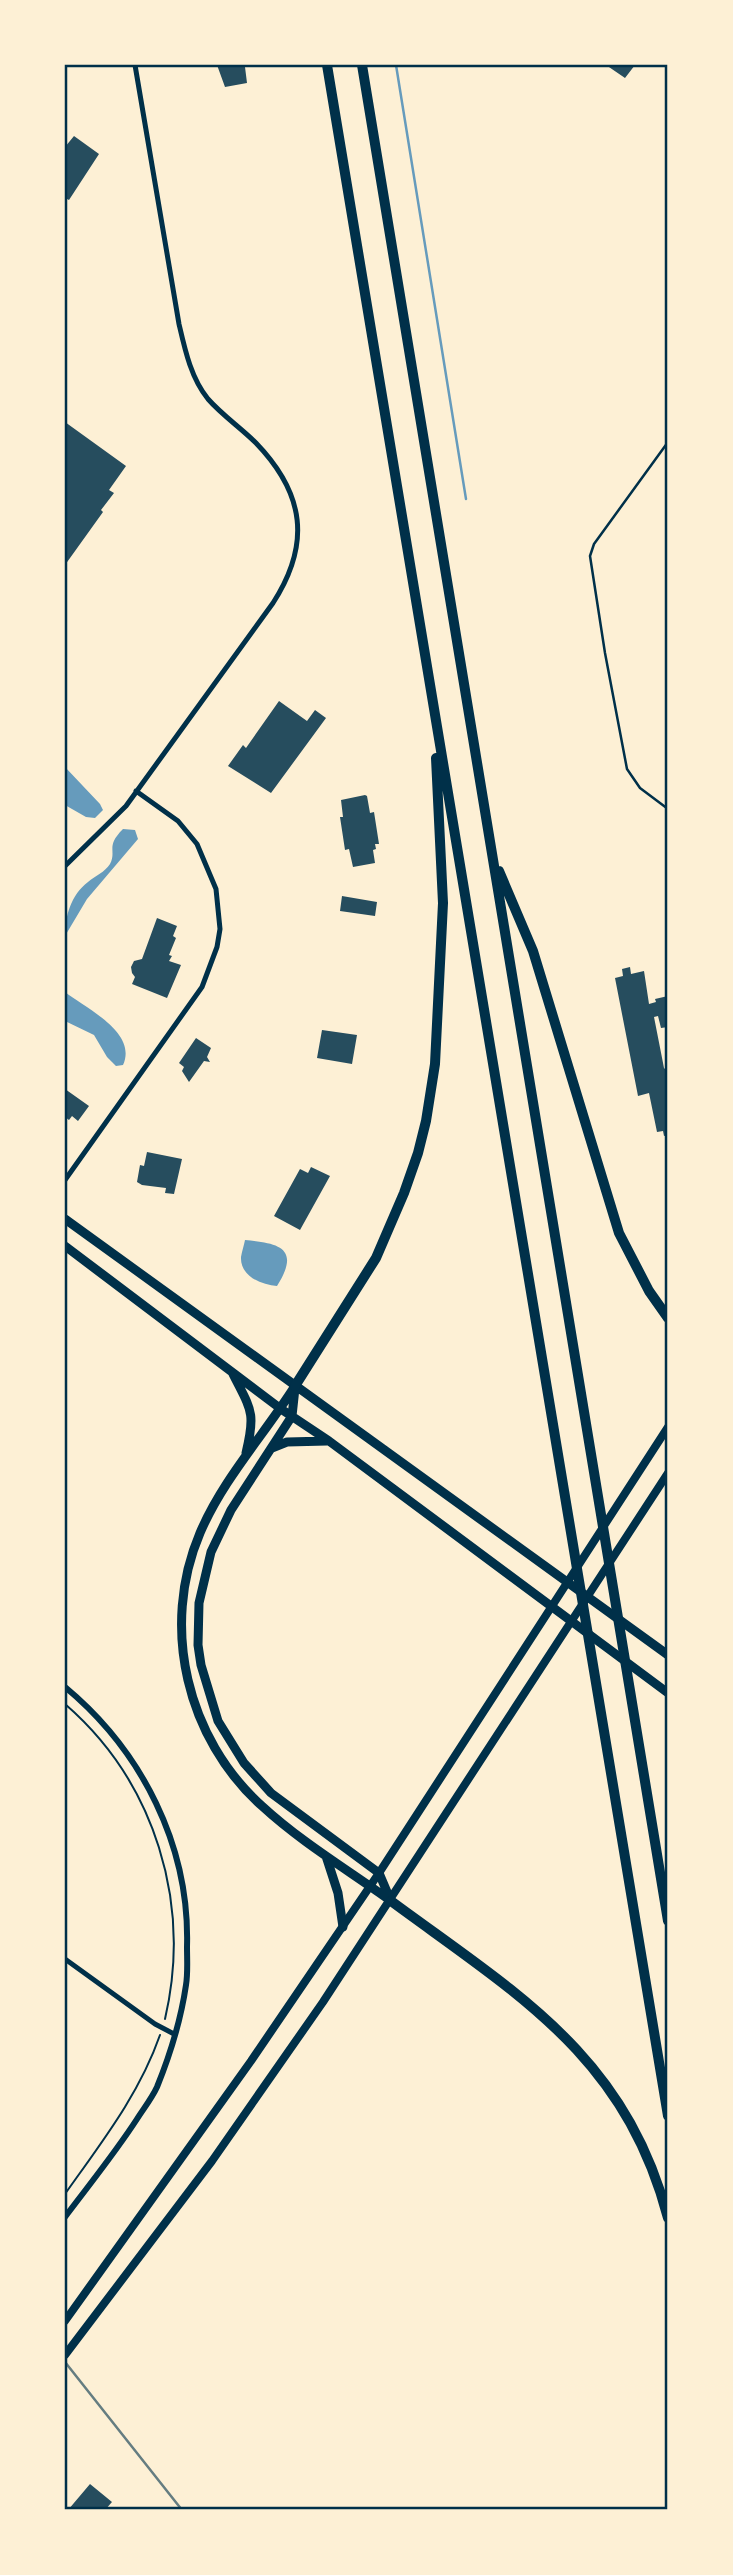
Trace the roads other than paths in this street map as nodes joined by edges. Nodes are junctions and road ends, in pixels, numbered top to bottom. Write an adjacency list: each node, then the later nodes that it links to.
1 (135, 65): 6 (street)
2 (327, 65): 5 (highway)
3 (362, 65): 8 (highway)
4 (668, 442): 7 (lane)
5 (434, 712): 15 (highway); 34 (highway)
6 (136, 792): 9 (street); 10 (street)
7 (668, 809)
8 (492, 854): 13 (highway); 30 (highway)
9 (65, 866)
10 (65, 1180)
11 (65, 1219): 15 (highway)
12 (65, 1246): 14 (highway)
13 (668, 1318)
14 (232, 1372): 16 (highway); 21 (highway)
15 (295, 1386): 16 (highway); 17 (highway); 23 (highway)
16 (281, 1409): 17 (highway); 21 (highway)
17 (292, 1416): 19 (highway); 20 (highway)
18 (668, 1427): 27 (main road)
19 (329, 1441): 20 (highway); 25 (highway)
20 (271, 1448): 27 (highway)
21 (246, 1454): 26 (highway)
22 (668, 1473): 29 (main road)
23 (668, 1655)
24 (65, 1687): 33 (street)
25 (668, 1693)
26 (325, 1854): 28 (highway); 31 (highway)
27 (379, 1873): 28 (main road); 29 (highway)
28 (370, 1886): 29 (highway); 31 (main road)
29 (391, 1901): 36 (highway); 38 (main road)
30 (668, 1921)
31 (343, 1927): 37 (main road)
32 (65, 1959): 33 (street)
33 (174, 2034): 35 (street)
34 (668, 2116)
35 (65, 2217)
36 (668, 2218)
37 (65, 2320)
38 (65, 2355)

